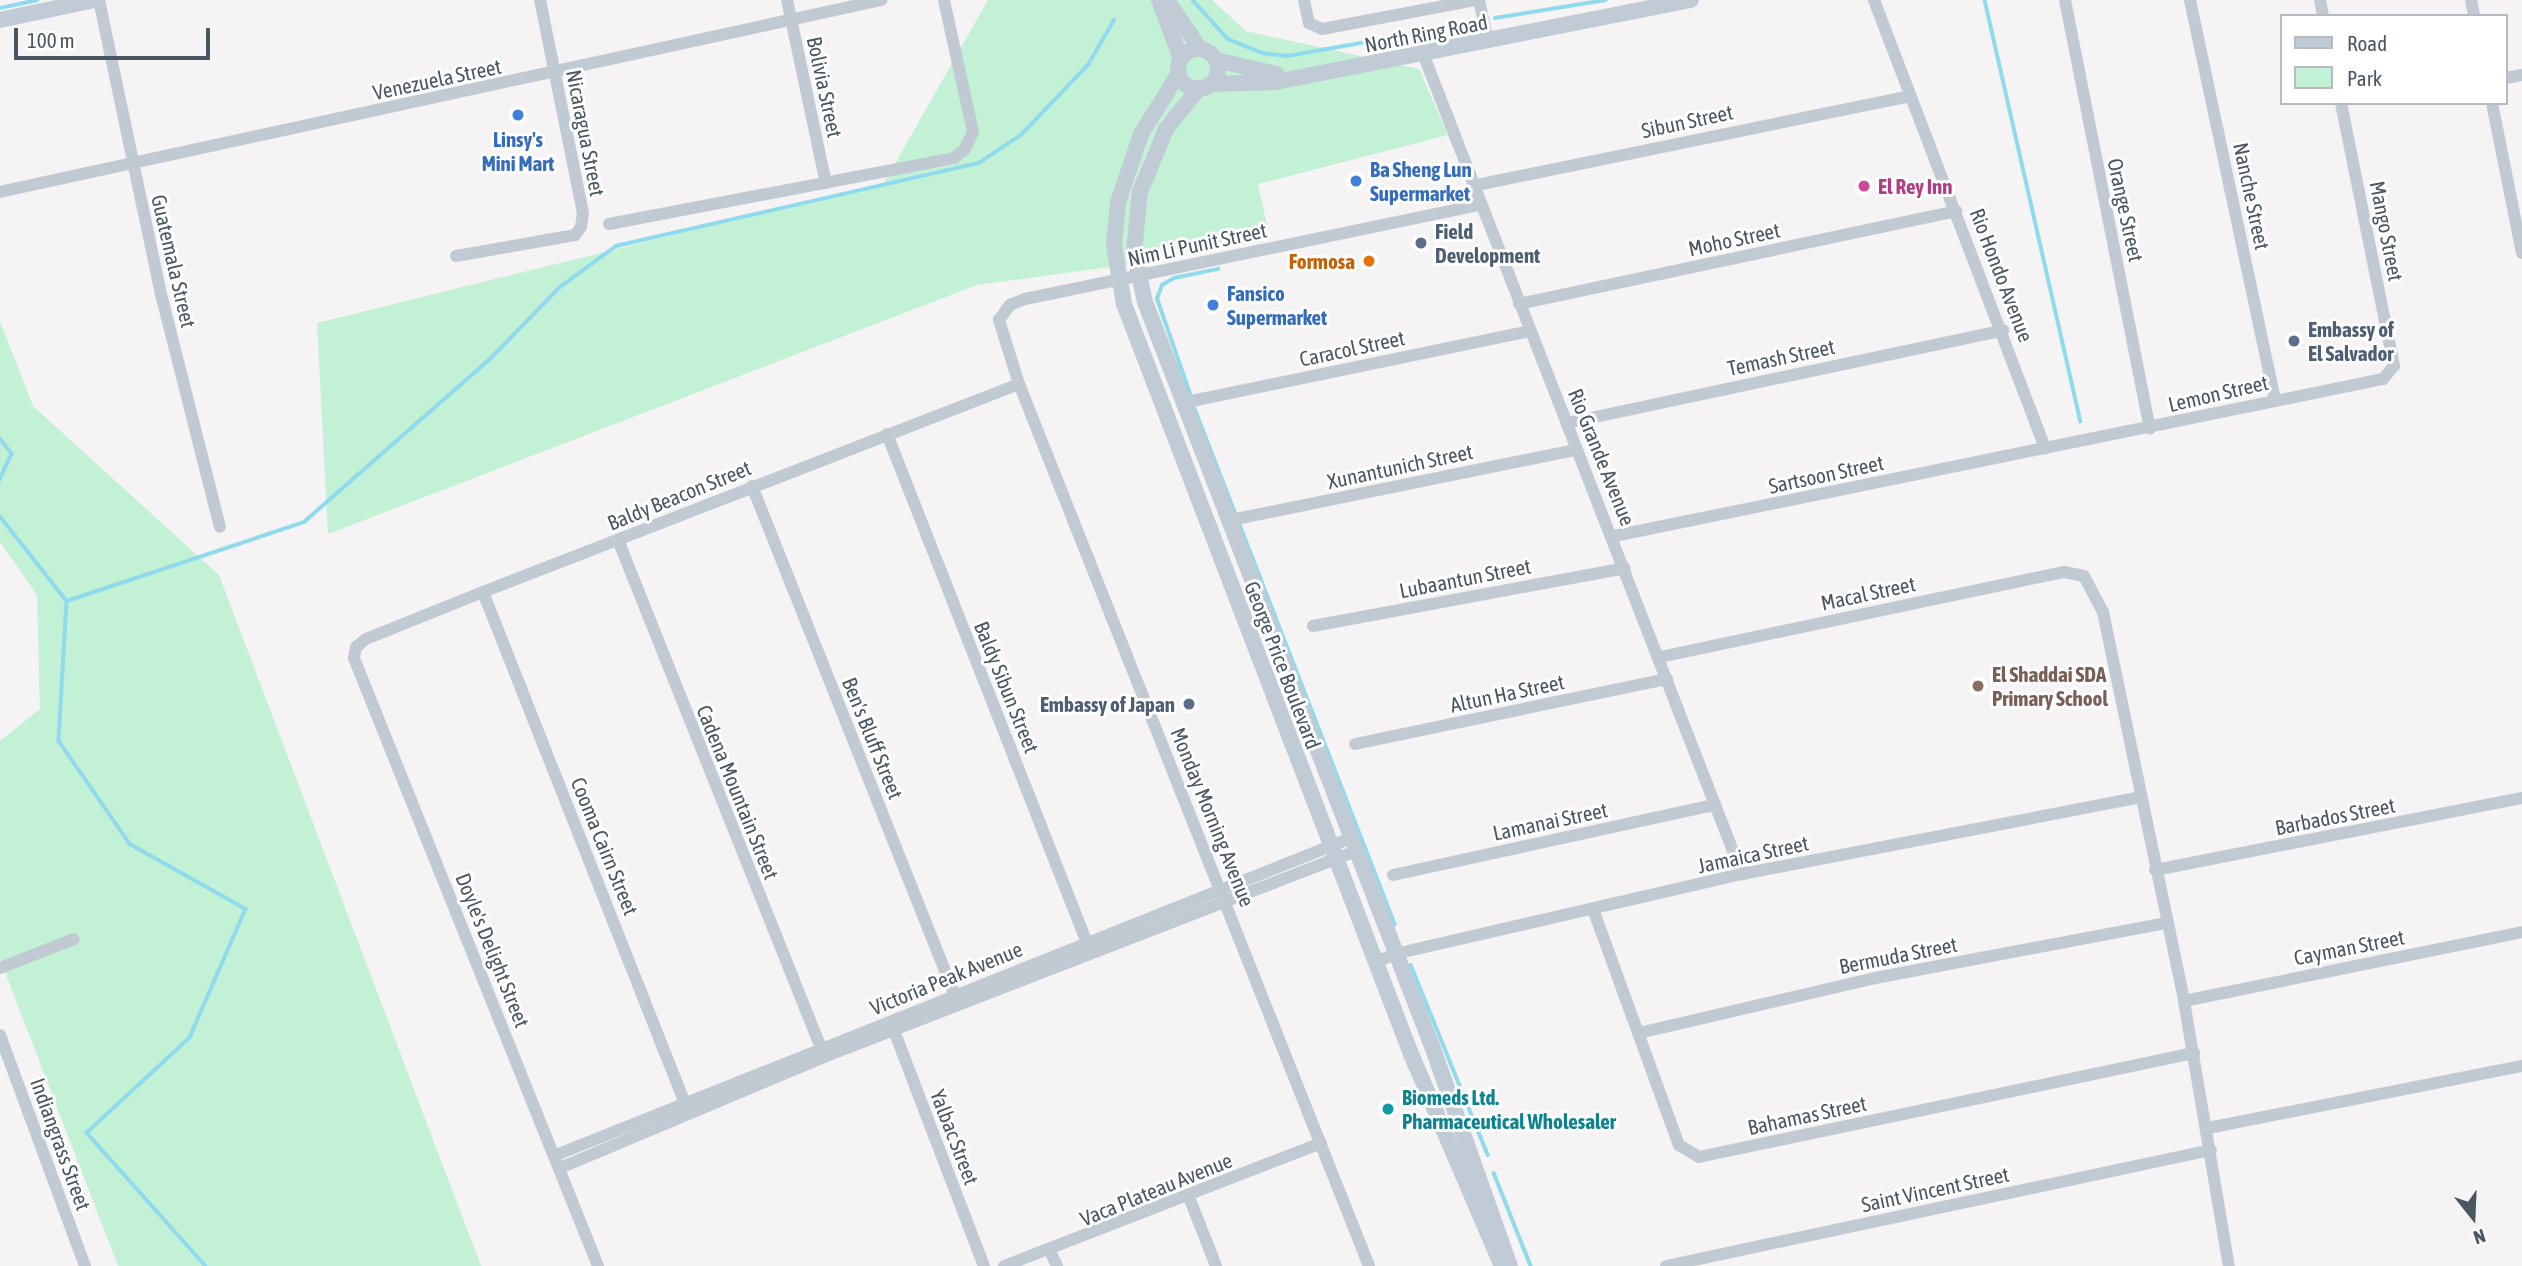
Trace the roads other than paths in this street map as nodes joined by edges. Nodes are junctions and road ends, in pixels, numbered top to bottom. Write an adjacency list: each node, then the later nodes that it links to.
1 (97, 0): 15 (main road); 28 (street, Guatemala Street)
2 (540, 0): 22 (street, Nicaragua Street)
3 (787, 0): 16 (street, Bolivia Street)
4 (881, 0): 16 (street, Venezuela Street)
5 (944, 0): 31 (street)
6 (1159, 0): 21 (main road)
7 (1167, 0): 18 (main road)
8 (1304, 0): 14 (street)
9 (1478, 0): 14 (street); 17 (street)
10 (1692, 0): 17 (main road, North Ring Road)
11 (1874, 0): 25 (street, Rio Hondo Avenue)
12 (2065, 0): 50 (street, Orange Street)
13 (2190, 0): 47 (street, Nanche Street)
14 (1431, 5)
15 (0, 20)
16 (791, 22): 22 (street, Venezuela Street); 31 (street, Bolivia Street)
17 (1488, 42): 19 (main road, North Ring Road)
18 (1200, 49): 20 (main road); 21 (main road)
19 (1424, 56): 23 (main road, North Ring Road); 32 (street, Rio Grande Avenue)
20 (1216, 60): 23 (main road, North Ring Road); 24 (main road)
21 (1180, 66): 24 (main road); 29 (main road, George Price Boulevard)
22 (555, 73): 28 (street, Venezuela Street); 39 (street, Nicaragua Street)
23 (1292, 78): 24 (main road, North Ring Road)
24 (1205, 86): 30 (main road, George Price Boulevard)
25 (1909, 96): 32 (street, Sibun Street); 35 (street, Rio Hondo Avenue)
26 (2341, 105): 45 (street, Mango Street)
27 (2492, 105): 36 (street)
28 (132, 162): 33 (street, Venezuela Street); 56 (street, Guatemala Street)
29 (1127, 171): 30 (main road); 41 (main road, George Price Boulevard)
30 (1145, 175): 40 (main road, George Price Boulevard)
31 (827, 183): 37 (street)
32 (1472, 186): 34 (street, Rio Grande Avenue)
33 (0, 192)
34 (1478, 205): 40 (street, Nim Li Punit Street); 42 (street, Rio Grande Avenue)
35 (1956, 211): 42 (street, Moho Street); 43 (street, Rio Hondo Avenue)
36 (2518, 214): 38 (street)
37 (609, 224)
38 (2522, 253)
39 (456, 256)
40 (1139, 276): 41 (street, Nim Li Punit Street); 48 (main road, George Price Boulevard)
41 (1118, 280): 46 (street, Nim Li Punit Street); 62 (main road, George Price Boulevard)
42 (1519, 304): 44 (street, Rio Grande Avenue)
43 (2003, 330): 49 (street, Temash Street); 52 (street, Rio Hondo Avenue)
44 (1530, 331): 48 (street, Caracol Street); 49 (street, Rio Grande Avenue)
45 (2394, 366): 47 (street, Lemon Street)
46 (1020, 384): 51 (street, Baldy Beacon Street); 76 (street, Monday Morning Avenue)
47 (2275, 400): 50 (street, Lemon Street)
48 (1182, 403): 61 (main road, George Price Boulevard)
49 (1567, 423): 53 (street, Rio Grande Avenue)
50 (2150, 429): 52 (street, Lemon Street)
51 (887, 434): 54 (street, Baldy Beacon Street); 81 (street, Baldy Sibun Street)
52 (2045, 448): 57 (street, Sartsoon Street)
53 (1576, 450): 55 (street, Xunantunich Street); 57 (street, Rio Grande Avenue)
54 (752, 486): 58 (street, Baldy Beacon Street); 85 (street, Ben's Bluff Street)
55 (1231, 520)
56 (220, 527)
57 (1614, 536): 59 (street, Rio Grande Avenue)
58 (618, 540): 60 (street, Baldy Beacon Street); 90 (street, Cadena Mountain Street)
59 (1625, 568): 63 (street, Lubaantun Street); 65 (street, Rio Grande Avenue)
60 (483, 592): 64 (street, Baldy Beacon Street); 93 (street, Cooma Cairn Street)
61 (1262, 610): 62 (main road); 71 (main road, George Price Boulevard)
62 (1242, 617): 72 (main road, George Price Boulevard)
63 (1312, 626)
64 (356, 648): 97 (street, Doyle's Delight Street)
65 (1660, 657): 66 (street, Rio Grande Avenue); 68 (street, Macal Street)
66 (1667, 679): 67 (street, Altun Ha Street); 70 (street, Rio Grande Avenue)
67 (1355, 744)
68 (2141, 797): 73 (street); 74 (street, Jamaica Street)
69 (2522, 798): 73 (street, Barbados Street)
70 (1715, 805): 74 (street, Rio Grande Avenue); 75 (street, Lamanai Street)
71 (1354, 845): 72 (street, Victoria Peak Avenue); 82 (main road, George Price Boulevard)
72 (1334, 852): 76 (street, Victoria Peak Avenue); 83 (main road, George Price Boulevard)
73 (2155, 870): 78 (street)
74 (1742, 874): 77 (street, Jamaica Street)
75 (1393, 875)
76 (1224, 896): 81 (street, Victoria Peak Avenue); 95 (street, Monday Morning Avenue)
77 (1593, 909): 82 (street, Jamaica Street); 88 (street, Bahamas Street)
78 (2167, 923): 86 (street); 88 (street, Bermuda Street)
79 (2522, 932): 86 (street, Cayman Street)
80 (74, 939): 84 (street)
81 (1090, 948): 85 (street, Victoria Peak Avenue)
82 (1395, 954): 83 (street, Jamaica Street); 109 (main road, George Price Boulevard)
83 (1376, 962): 108 (main road, George Price Boulevard)
84 (0, 968)
85 (957, 999): 87 (street, Victoria Peak Avenue)
86 (2184, 1001): 91 (street)
87 (893, 1027): 90 (street, Victoria Peak Avenue); 103 (street, Yalbac Street)
88 (1639, 1033): 91 (street, Bahamas Street)
89 (0, 1035): 101 (street, Indiangrass Street)
90 (822, 1053): 93 (street, Victoria Peak Avenue)
91 (2194, 1053): 94 (street)
92 (2522, 1066): 94 (street)
93 (687, 1109): 97 (street, Victoria Peak Avenue)
94 (2208, 1128): 96 (street)
95 (1321, 1143): 98 (street, Vaca Plateau Avenue); 107 (street, Monday Morning Avenue)
96 (2211, 1150): 100 (street, Saint Vincent Street); 111 (street)
97 (558, 1162): 102 (street, Doyle's Delight Street)
98 (1189, 1197): 99 (street, Vaca Plateau Avenue); 106 (street)
99 (1051, 1251): 104 (street, Vaca Plateau Avenue); 105 (street)
100 (1690, 1264): 110 (street, Saint Vincent Street)
101 (85, 1266)
102 (598, 1266)
103 (984, 1266)
104 (1004, 1266)
105 (1057, 1266)
106 (1216, 1266)
107 (1369, 1266)
108 (1502, 1266)
109 (1510, 1266)
110 (1666, 1266)
111 (2229, 1266)

